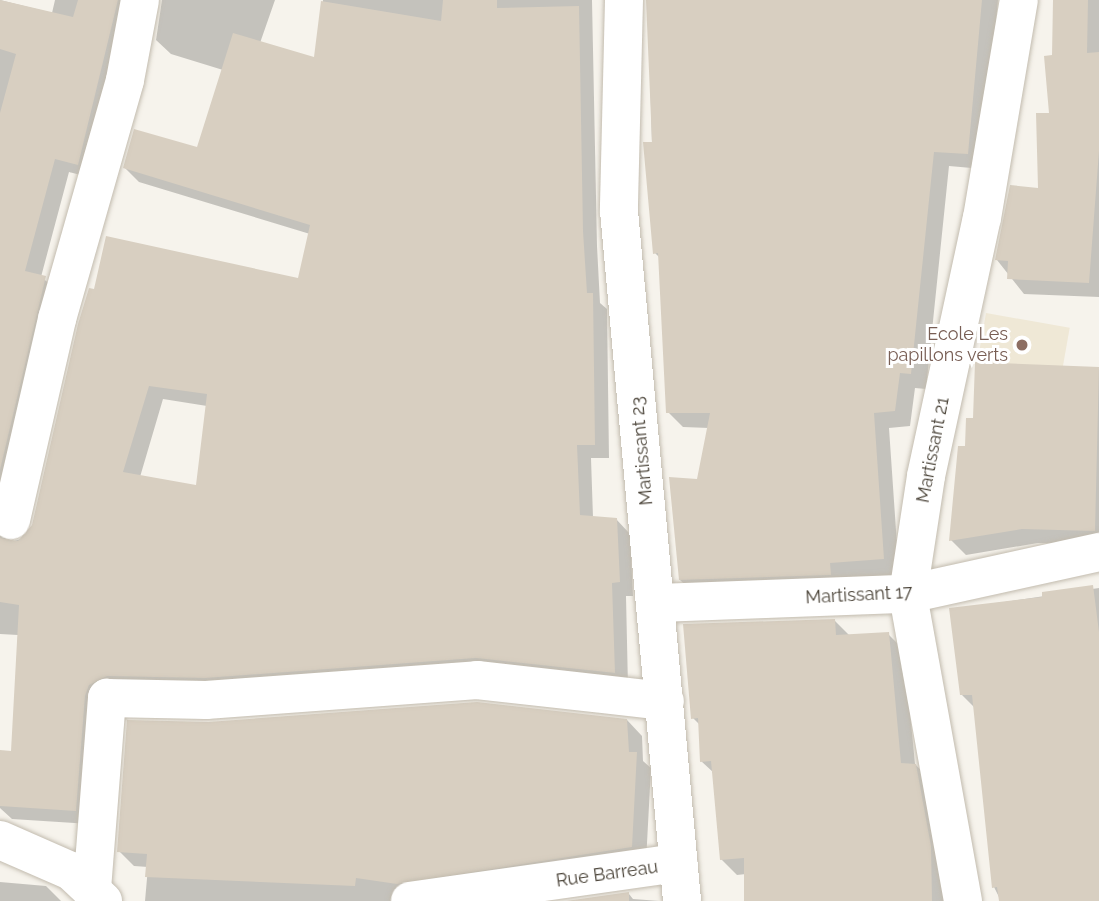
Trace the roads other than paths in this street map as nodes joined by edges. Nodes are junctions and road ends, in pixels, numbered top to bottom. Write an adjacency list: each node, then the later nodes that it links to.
1 (139, 0): 4 (street)
2 (624, 0): 7 (street, Martissant 23)
3 (1019, 0): 6 (street, Martissant 21)
4 (12, 520)
5 (1099, 552): 6 (street, Martissant 17)
6 (908, 594): 7 (street, Martissant 17); 14 (street, Martissant 21)
7 (657, 603): 8 (street, Martissant 23)
8 (665, 701): 10 (street, Martissant 23); 11 (street)
9 (0, 840): 11 (street)
10 (678, 863): 12 (street, Rue Barreau); 13 (street, Martissant 23)
11 (83, 891)
12 (410, 901)
13 (682, 901)
14 (963, 901)

